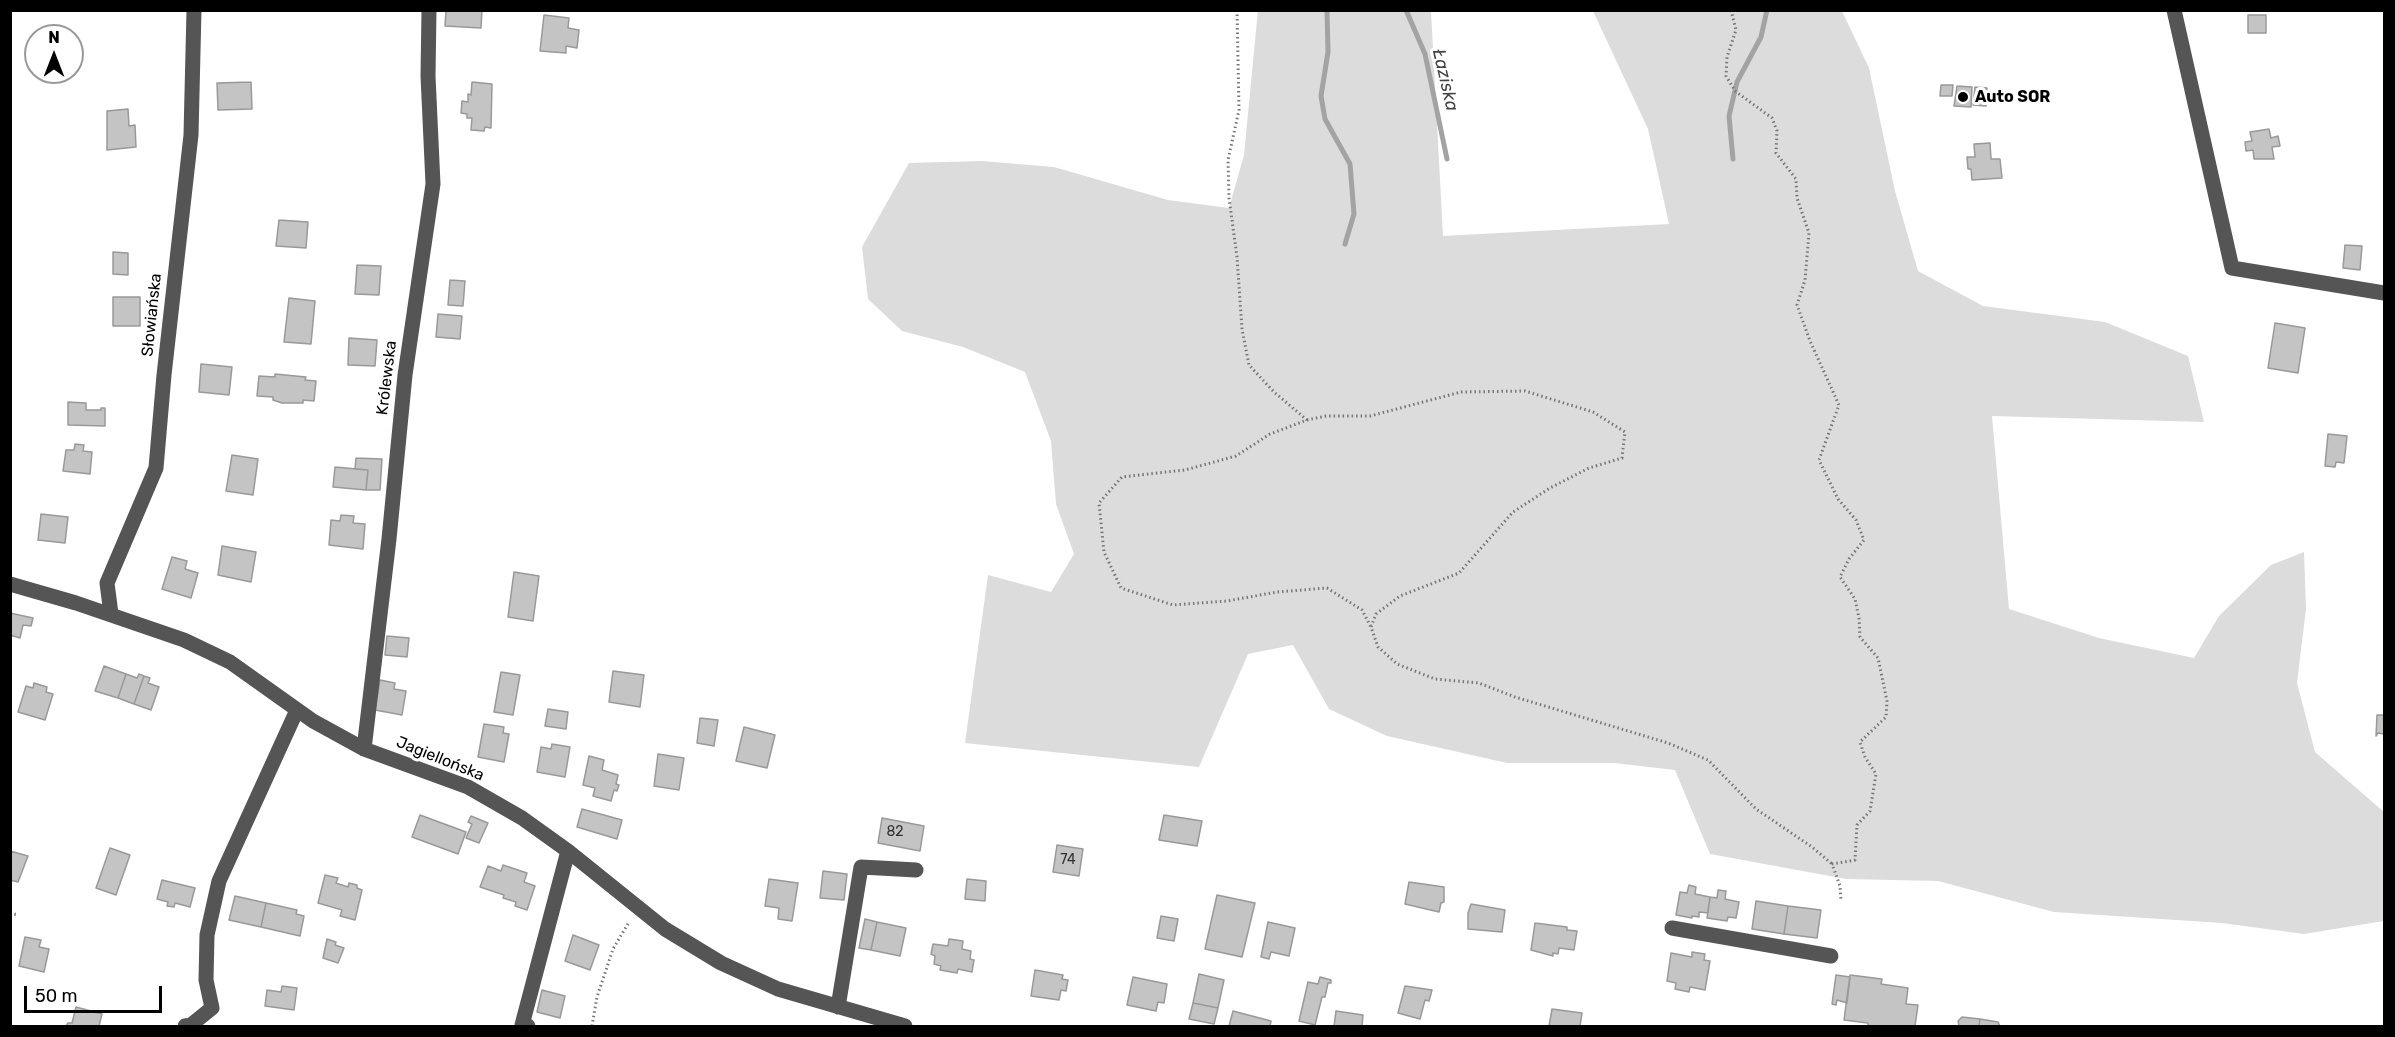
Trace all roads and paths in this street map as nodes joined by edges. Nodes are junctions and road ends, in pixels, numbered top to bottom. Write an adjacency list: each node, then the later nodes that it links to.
1 (194, 10): 9 (street, Słowiańska)
2 (429, 10): 12 (street, Królewska)
3 (1237, 10): 7 (path)
4 (1731, 10): 14 (path)
5 (2174, 10): 6 (street)
6 (2385, 293)
7 (1307, 420): 10 (path); 10 (path)
8 (10, 584): 9 (street, Jagiellońska)
9 (111, 615): 11 (street, Jagiellońska)
10 (1371, 627): 14 (path)
11 (297, 710): 12 (street, Jagiellońska); 23 (street)
12 (364, 749): 13 (street, Jagiellońska)
13 (568, 851): 17 (street, Jagiellońska); 24 (street)
14 (1832, 864): 16 (path)
15 (916, 870): 22 (street)
16 (1841, 901)
17 (638, 907): 22 (street, Jagiellońska); 25 (path)
18 (10, 913): 19 (path)
19 (18, 915)
20 (1672, 928): 21 (street)
21 (1831, 956)
22 (837, 1007): 26 (street, Jagiellońska)
23 (185, 1026)
24 (528, 1026)
25 (592, 1026)
26 (905, 1026)

